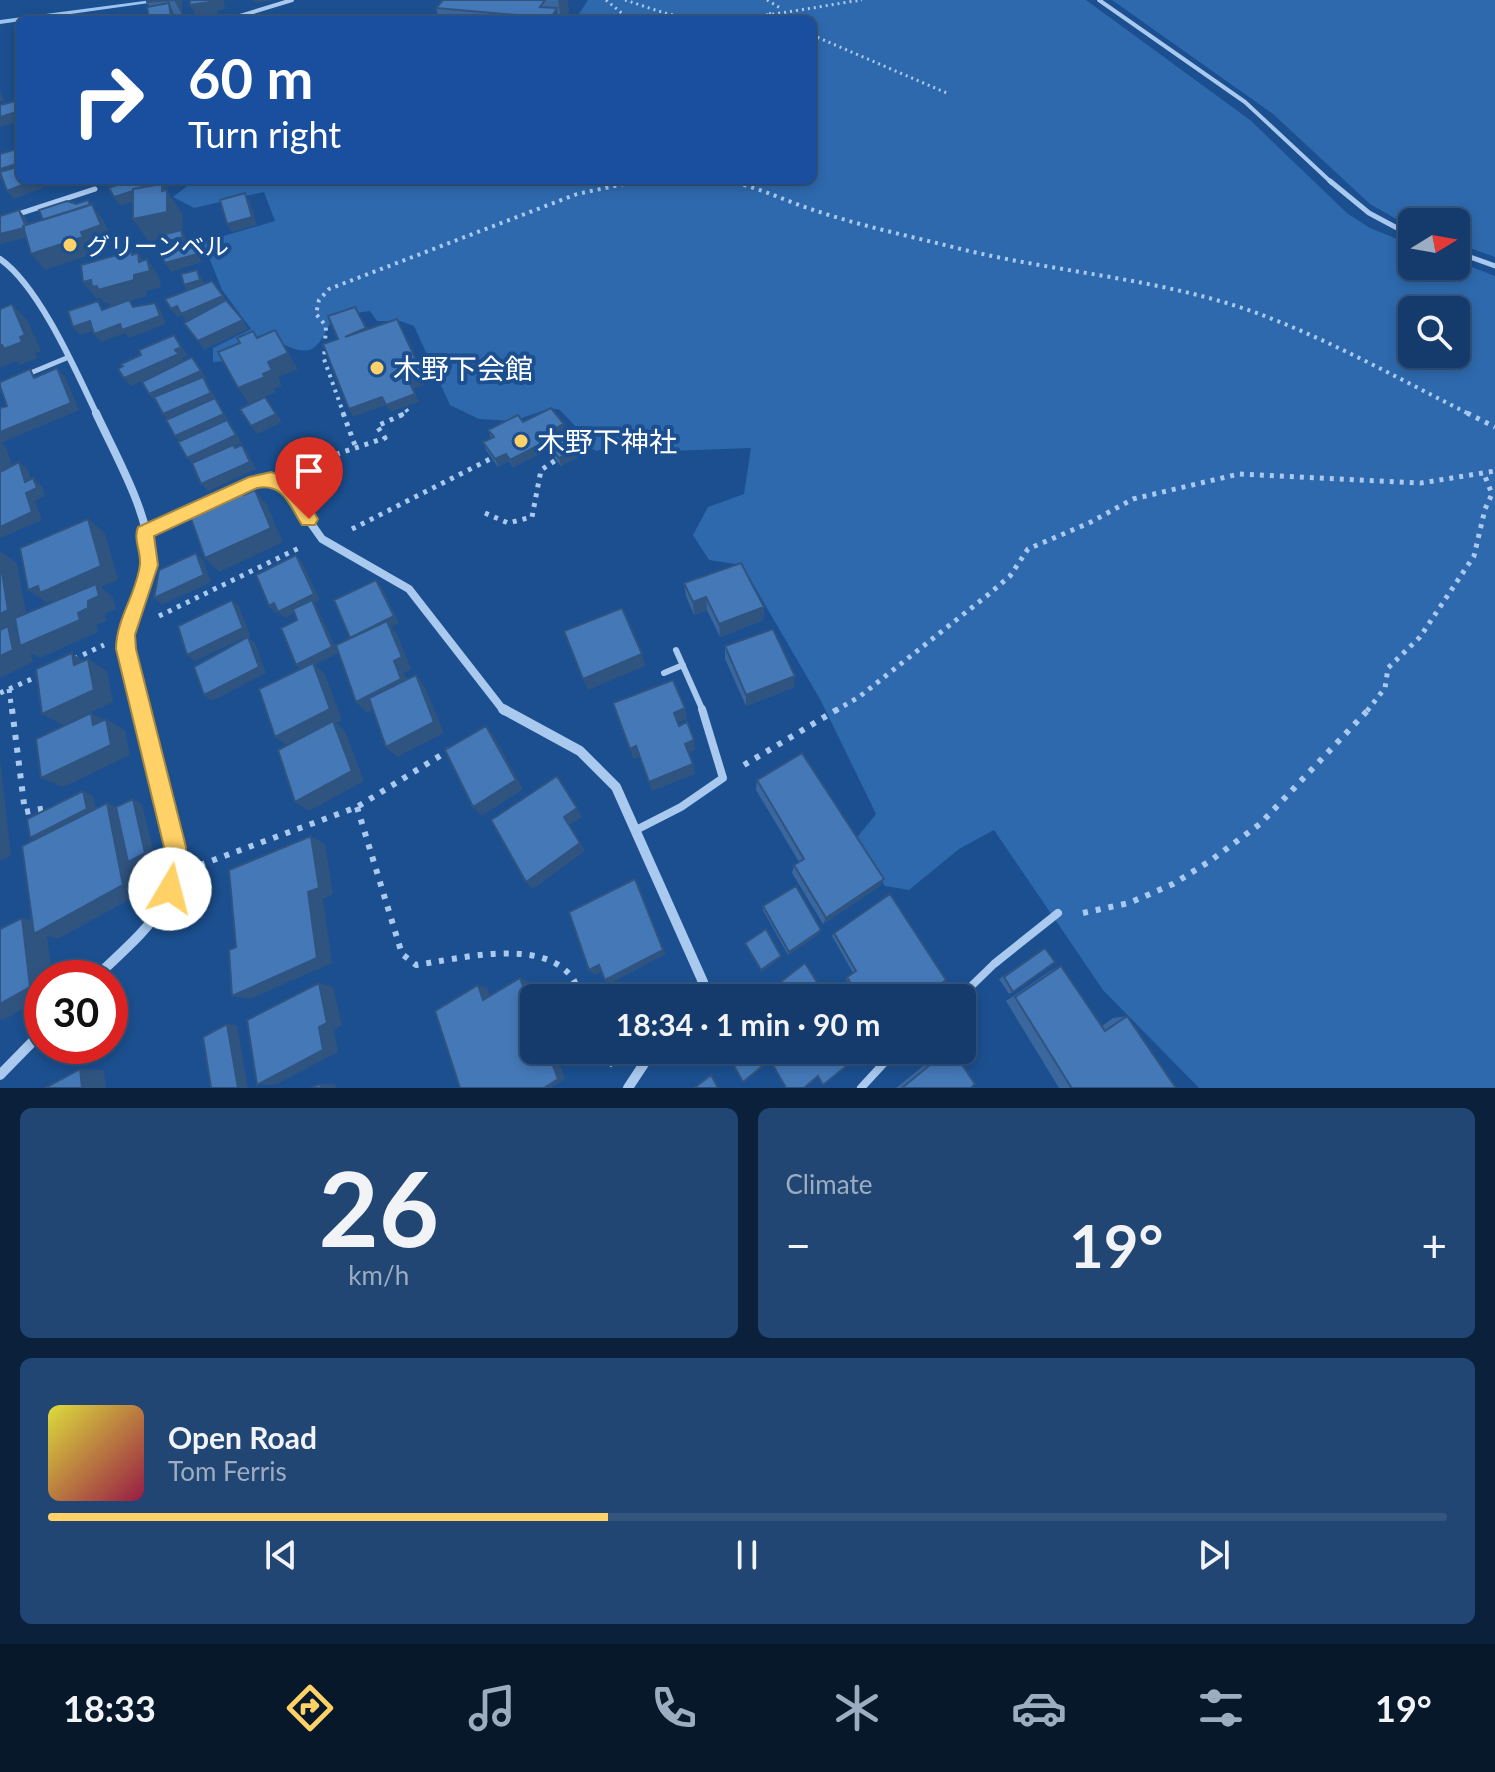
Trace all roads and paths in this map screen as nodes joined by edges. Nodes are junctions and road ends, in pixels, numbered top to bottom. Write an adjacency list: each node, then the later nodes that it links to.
1 (292, 0): 9 (lane)
2 (606, 0): 10 (path)
3 (625, 0): 11 (path)
4 (767, 0): 7 (path)
5 (862, 0): 7 (path)
6 (1099, 0): 20 (lane)
7 (783, 10): 8 (path)
8 (768, 12): 12 (path); 13 (path)
9 (240, 16)
10 (625, 16)
11 (681, 16)
12 (734, 16)
13 (775, 16)
14 (816, 37): 15 (path)
15 (949, 94)
16 (623, 184): 28 (path)
17 (744, 184): 27 (path)
18 (95, 189): 19 (lane)
19 (0, 220)
20 (1398, 230)
21 (1470, 257): 23 (lane)
22 (0, 259): 24 (street)
23 (1495, 266)
24 (69, 357): 25 (lane); 38 (street)
25 (14, 380)
26 (404, 407): 28 (path)
27 (1495, 427)
28 (356, 448): 31 (path)
29 (492, 458): 37 (path)
30 (556, 460): 36 (path)
31 (293, 468)
32 (1495, 471): 33 (path)
33 (1484, 474): 49 (path); 54 (path)
34 (227, 494): 52 (street)
35 (213, 500): 38 (street)
36 (485, 513)
37 (348, 531)
38 (145, 532): 40 (street)
39 (290, 553): 40 (path)
40 (126, 635): 42 (path); 53 (street)
41 (676, 650): 43 (lane)
42 (61, 665)
43 (683, 665): 45 (lane); 49 (lane)
44 (48, 671): 46 (path)
45 (664, 673)
46 (9, 689): 47 (path); 51 (path)
47 (0, 693)
48 (454, 747): 50 (path)
49 (723, 778): 52 (lane)
50 (357, 807): 53 (path); 56 (path)
51 (46, 808)
52 (636, 830): 57 (street)
53 (174, 874): 55 (street)
54 (1058, 913): 58 (lane)
55 (113, 960)
56 (575, 984)
57 (702, 984)
58 (973, 984)
59 (24, 1050): 62 (street)
60 (644, 1064): 63 (street)
61 (883, 1064): 64 (lane)
62 (0, 1075)
63 (628, 1088)
64 (861, 1088)

